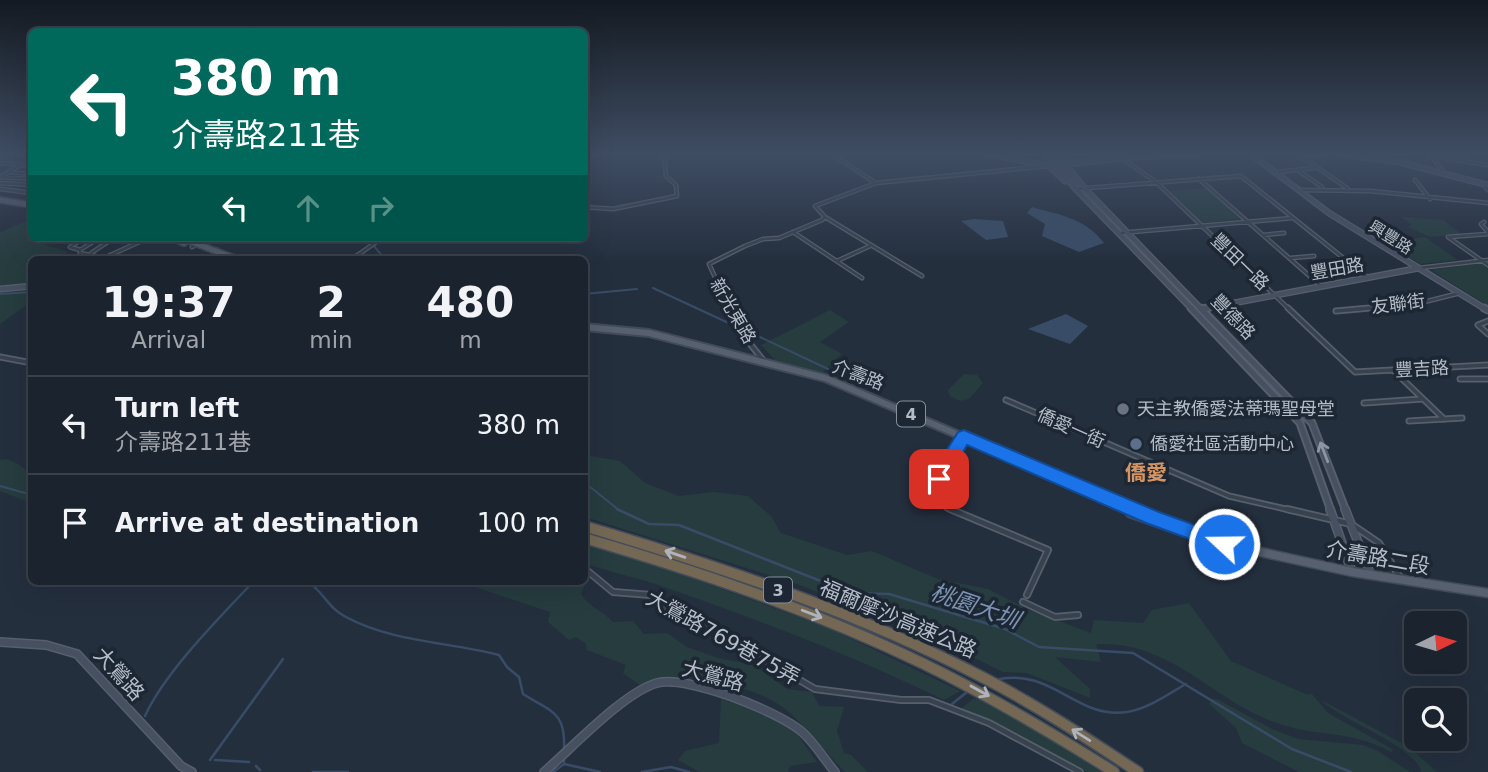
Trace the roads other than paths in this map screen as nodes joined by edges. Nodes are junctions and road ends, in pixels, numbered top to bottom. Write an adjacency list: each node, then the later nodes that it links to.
1 (21, 190): 12 (street)
2 (676, 190): 17 (street)
3 (857, 190): 18 (street)
4 (1076, 190): 25 (main road, 豐德路)
5 (1087, 190): 24 (main road, 豐德路)
6 (1164, 190): 22 (street, 豐田一路)
7 (1212, 190): 20 (street)
8 (1258, 190): 19 (street)
9 (1298, 190): 50 (main road, 興豐路)
10 (1362, 190): 13 (street)
11 (1423, 190): 13 (street)
12 (28, 191)
13 (1430, 199): 15 (street)
14 (0, 201): 16 (main road)
15 (1488, 203)
16 (28, 204)
17 (588, 207)
18 (825, 217): 23 (street); 37 (street)
19 (1294, 218): 20 (street); 52 (street)
20 (1248, 222): 22 (street); 28 (street)
21 (1484, 222): 27 (street)
22 (1202, 226): 24 (street); 58 (street, 豐田一路)
23 (793, 232): 48 (street); 68 (street, 新光東路)
24 (1129, 232): 25 (street); 59 (main road, 豐德路)
25 (1120, 233): 60 (main road, 豐德路)
26 (1284, 233): 28 (street)
27 (1488, 233): 47 (street)
28 (1263, 235): 46 (street)
29 (78, 242): 39 (street)
30 (93, 242): 39 (street)
31 (108, 242): 40 (street)
32 (139, 242): 41 (street)
33 (184, 242): 38 (main road)
34 (188, 242): 38 (main road)
35 (200, 242): 38 (street)
36 (374, 242): 44 (street)
37 (872, 245): 48 (street); 51 (street)
38 (194, 246): 42 (main road); 43 (main road)
39 (80, 250): 40 (street)
40 (91, 256)
41 (108, 256)
42 (218, 256)
43 (227, 256)
44 (356, 256)
45 (1314, 256): 46 (street)
46 (1290, 258): 55 (street)
47 (1480, 260): 49 (street, 豐田路); 50 (street, 豐田路)
48 (837, 261): 53 (street)
49 (1488, 262)
50 (1419, 268): 52 (main road, 豐田路); 57 (main road, 興豐路)
51 (922, 276)
52 (1367, 277): 55 (main road, 豐田路)
53 (862, 278)
54 (28, 286): 56 (main road)
55 (1321, 286): 58 (main road, 豐田路)
56 (0, 289)
57 (1460, 293): 61 (main road, 興豐路); 62 (street, 友聯街)
58 (1274, 295): 59 (main road, 豐田路); 71 (street, 豐田一路)
59 (1203, 309): 60 (main road, 豐田路); 82 (main road, 豐德路, one-way to 59)
60 (1192, 310): 81 (main road, 豐德路)
61 (1488, 310)
62 (1336, 311)
63 (1488, 321): 65 (street)
64 (588, 328): 68 (main road, 介壽路 / 4)
65 (1488, 334)
66 (0, 357): 67 (street)
67 (28, 362)
68 (763, 363): 80 (main road, 介壽路 / 4)
69 (1488, 365): 70 (street, 豐吉路)
70 (1394, 371): 71 (street, 豐吉路); 74 (street)
71 (1355, 372)
72 (1461, 379): 73 (street)
73 (1488, 379)
74 (1423, 399): 76 (street); 78 (street)
75 (1006, 400): 81 (street, 僑愛一街)
76 (1364, 403)
77 (1462, 418): 78 (street)
78 (1444, 419): 79 (street)
79 (1409, 421)
80 (963, 438): 85 (main road, 介壽路 / 4); 91 (street)
81 (1335, 521): 82 (street); 87 (main road, 豐德路)
82 (1351, 524): 88 (main road, 豐德路); 89 (street)
83 (588, 527): 100 (highway, 福爾摩沙高速公路 / 3, one-way to 83)
84 (588, 539): 99 (highway, 福爾摩沙高速公路 / 3, one-way to 99)
85 (1262, 553): 87 (main road, 介壽路二段 / 4)
86 (588, 569): 98 (street, 大鶯路769巷75弄)
87 (1352, 572): 88 (main road, 介壽路二段 / 4)
88 (1371, 575): 89 (main road, 介壽路二段 / 4)
89 (1402, 581): 90 (main road, 介壽路二段 / 4)
90 (1488, 593)
91 (1027, 595)
92 (1023, 602): 93 (street)
93 (1078, 615)
94 (0, 642): 95 (main road, 大鶯路)
95 (192, 772)
96 (544, 772): 97 (main road, 大鶯路)
97 (835, 772)
98 (1080, 772)
99 (1114, 772)
100 (1138, 772)

